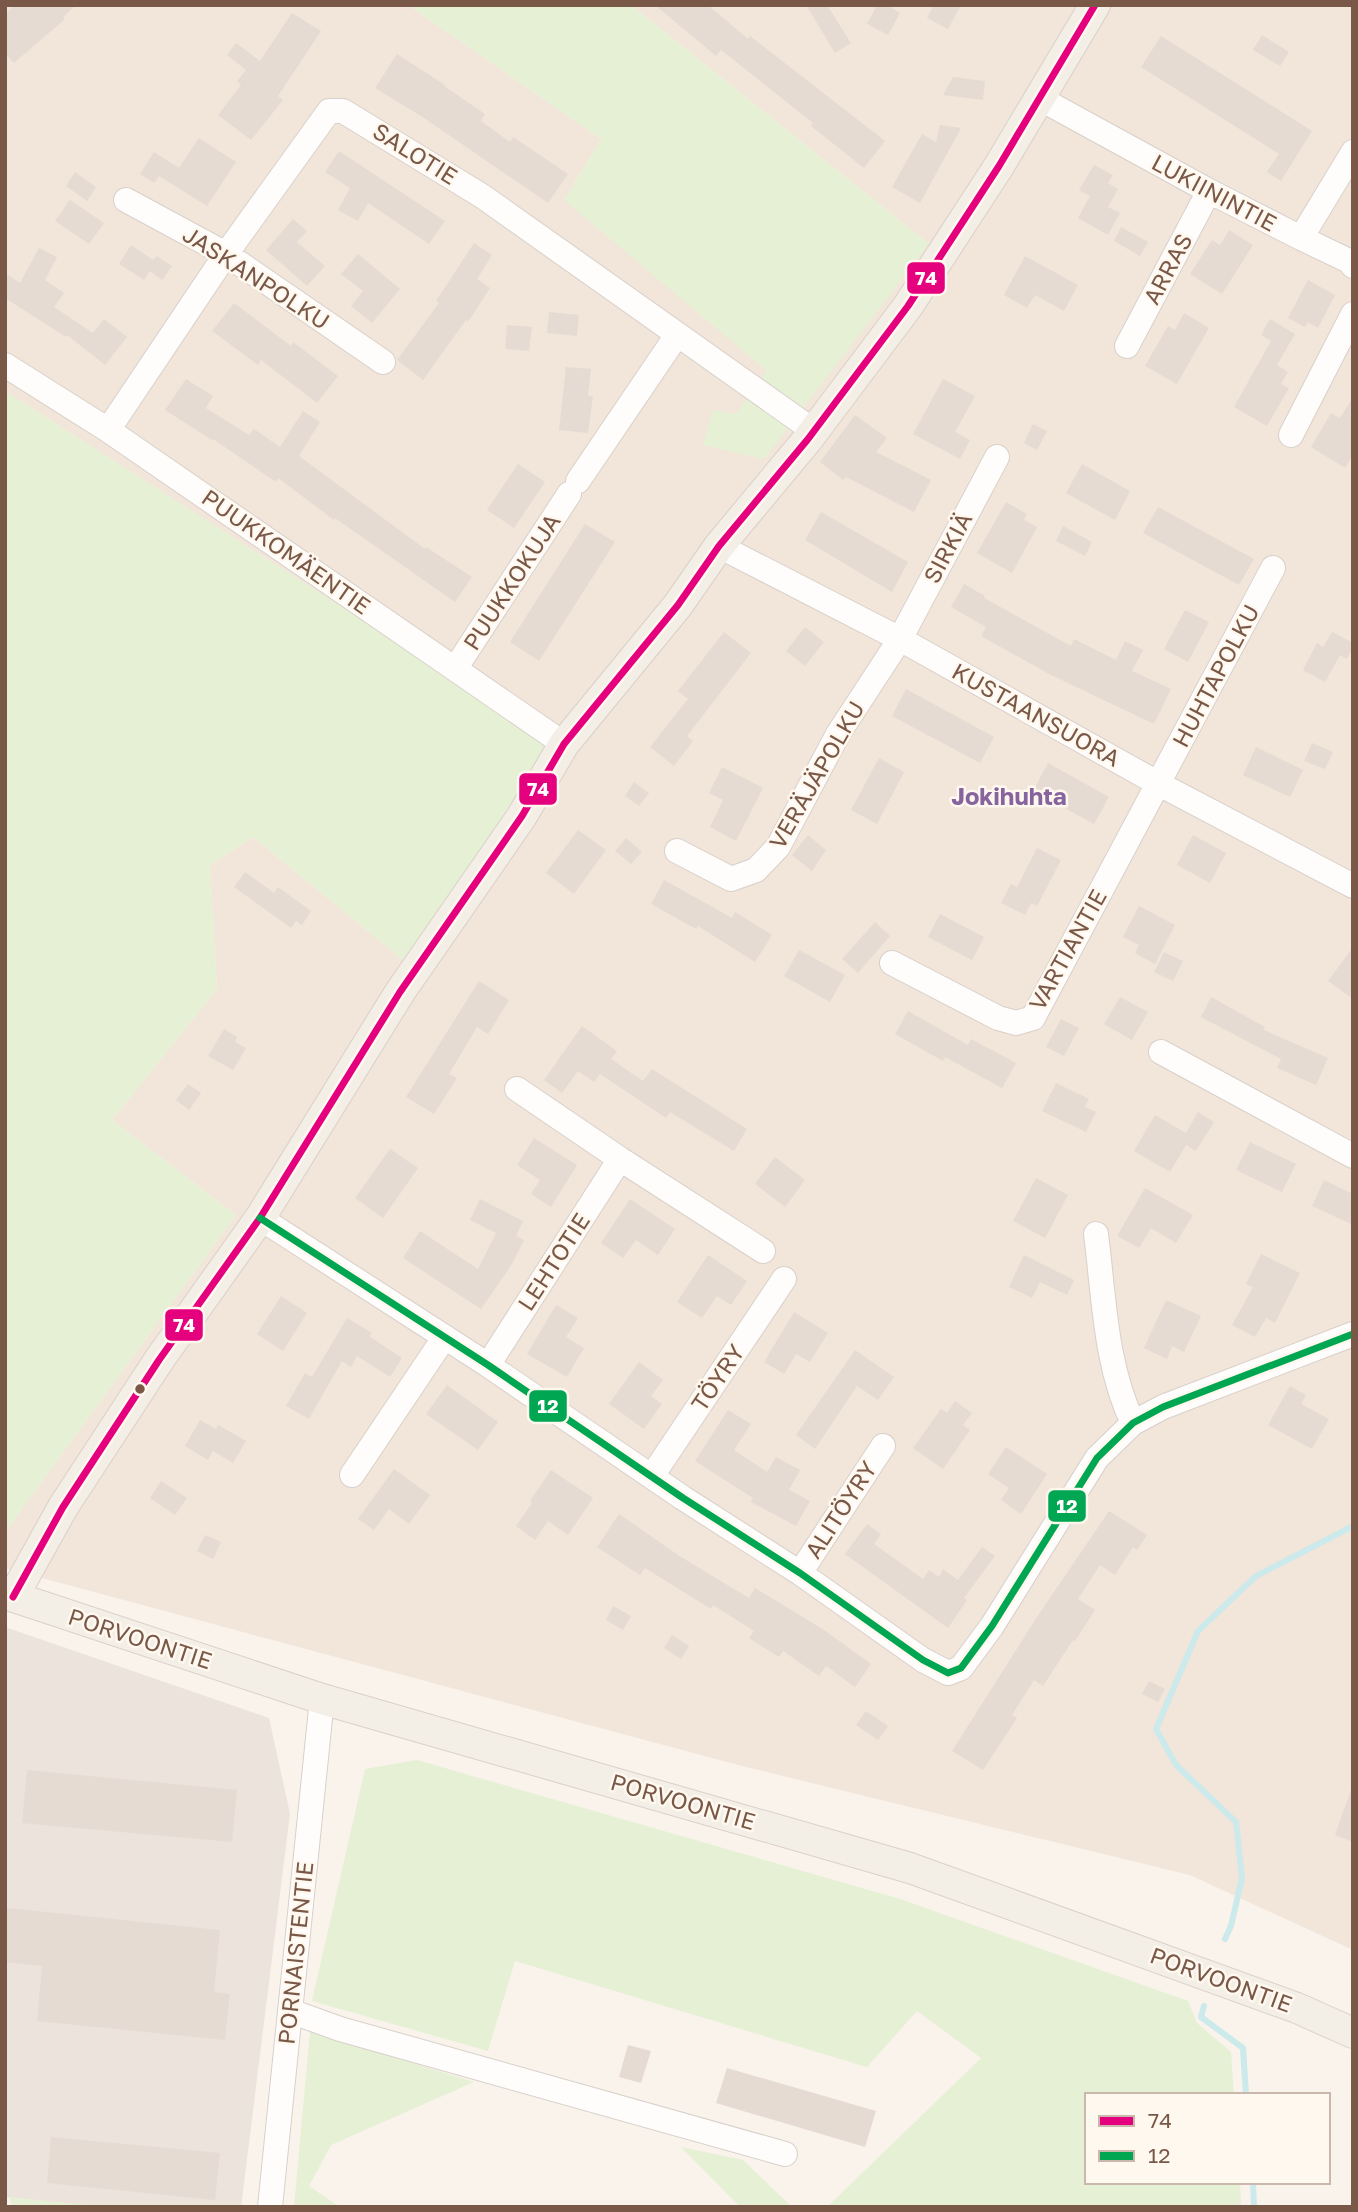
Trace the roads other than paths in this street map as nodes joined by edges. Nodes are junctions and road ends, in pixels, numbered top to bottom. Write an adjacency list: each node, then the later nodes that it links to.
1 (1094, 5): 2 (main road)
2 (1040, 98): 4 (street, LUKIININTIE); 15 (main road)
3 (1353, 152): 6 (street, LUKIININTIE)
4 (1209, 191): 6 (street, LUKIININTIE); 11 (street, ARRAS)
5 (125, 200): 7 (street, JASKANPOLKU)
6 (1301, 238): 8 (street)
7 (226, 254): 10 (street, SALOTIE); 12 (street, JASKANPOLKU); 14 (street, SALOTIE)
8 (1353, 266)
9 (1353, 314): 16 (street)
10 (677, 335): 15 (street, SALOTIE); 21 (street, PUUKKOKUJA)
11 (1128, 346)
12 (383, 362)
13 (5, 365): 14 (street, PUUKKOMÄENTIE)
14 (108, 429): 21 (street, PUUKKOMÄENTIE)
15 (814, 431): 18 (main road)
16 (1290, 435)
17 (997, 457): 20 (street, SIRKIÄ)
18 (719, 546): 20 (street, KUSTAANSUORA); 22 (main road)
19 (1273, 568): 23 (street, HUHTAPOLKU)
20 (900, 639): 23 (street, KUSTAANSUORA); 24 (street, VERÄJÄPOLKU)
21 (456, 669): 22 (street, PUUKKOMÄENTIE)
22 (564, 744): 31 (main road)
23 (1159, 784): 25 (street, KUSTAANSUORA); 26 (street, VARTIANTIE)
24 (677, 851)
25 (1353, 886)
26 (892, 963)
27 (1161, 1052): 29 (street)
28 (517, 1089): 30 (street)
29 (1353, 1156)
30 (620, 1159): 33 (street); 37 (street, LEHTOTIE)
31 (260, 1218): 36 (street); 43 (main road)
32 (1096, 1234): 38 (street)
33 (763, 1251)
34 (785, 1279): 41 (street, TÖYRY)
35 (1353, 1334): 38 (street)
36 (444, 1338): 37 (street); 40 (street)
37 (488, 1365): 41 (street)
38 (1133, 1423): 42 (street)
39 (883, 1446): 42 (street, ALITÖYRY)
40 (352, 1475)
41 (652, 1476): 42 (street)
42 (800, 1573)
43 (9, 1596): 44 (main road, PORVOONTIE)
44 (323, 1699): 45 (street, PORNAISTENTIE); 46 (main road, PORVOONTIE)
45 (290, 2011): 47 (street); 48 (street, PORNAISTENTIE)
46 (1353, 2033)
47 (785, 2154)
48 (271, 2207)

